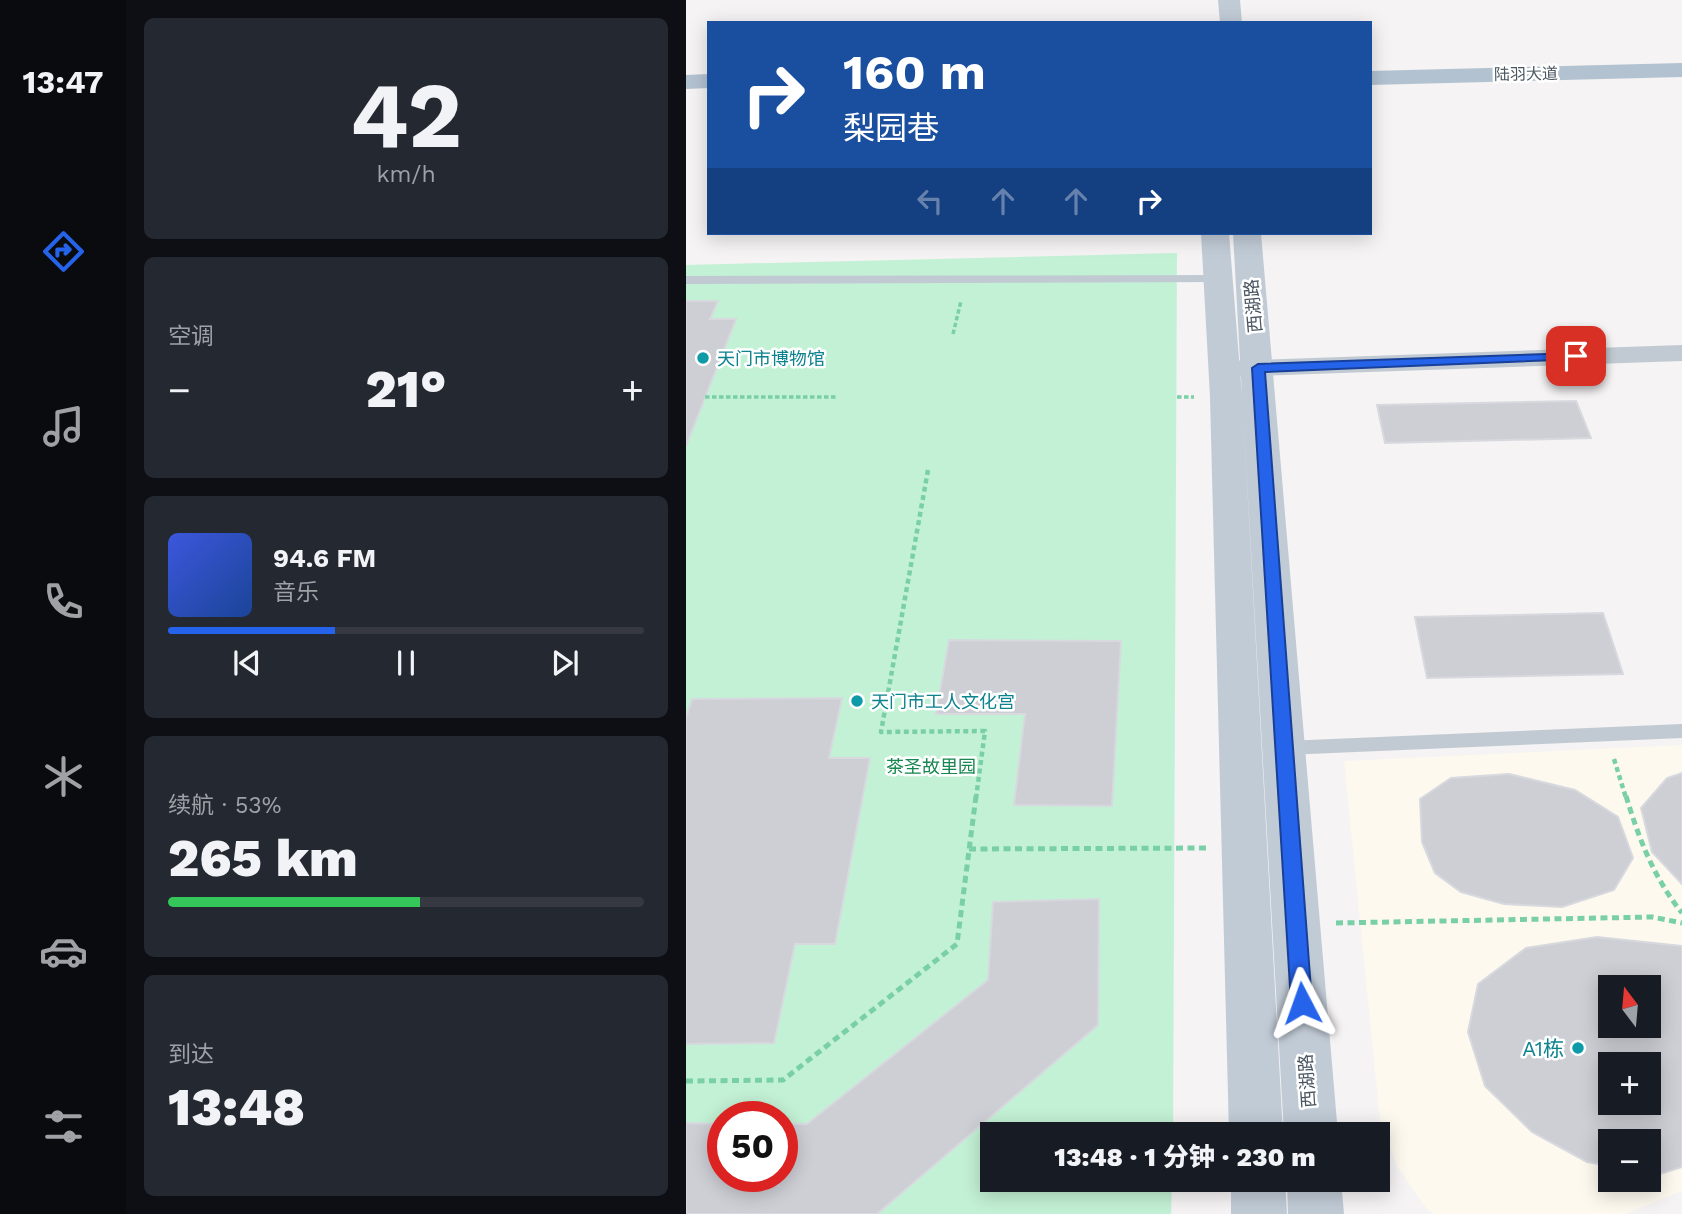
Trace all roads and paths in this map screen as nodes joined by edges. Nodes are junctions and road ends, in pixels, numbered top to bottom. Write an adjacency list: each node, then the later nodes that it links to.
1 (1229, 0): 2 (main road)
2 (1231, 21)
3 (1682, 60): 5 (main road, 陆羽大道)
4 (707, 67): 6 (main road)
5 (1372, 67)
6 (686, 68)
7 (1682, 70): 8 (main road, 陆羽大道)
8 (1372, 78)
9 (707, 81): 10 (main road)
10 (686, 82)
11 (1682, 82): 12 (main road)
12 (1372, 90)
13 (707, 92): 14 (main road)
14 (686, 93)
15 (707, 103): 16 (main road)
16 (686, 104)
17 (1214, 235): 19 (main road, 西湖路)
18 (1247, 235): 24 (main road, 西湖路)
19 (1218, 279): 21 (lane); 24 (main road, 西湖路)
20 (686, 280): 21 (lane)
21 (966, 280): 22 (path)
22 (953, 334)
23 (1682, 353): 24 (street)
24 (1242, 369): 30 (main road, 西湖路); 31 (main road, 西湖路)
25 (705, 397): 26 (path)
26 (836, 397)
27 (928, 470): 32 (path)
28 (1682, 731): 29 (lane)
29 (1605, 735): 30 (lane); 33 (path)
30 (1284, 748): 35 (main road, 西湖路)
31 (1244, 848): 32 (path); 37 (main road, 西湖路)
32 (969, 849): 36 (path)
33 (1682, 913)
34 (1682, 923): 35 (path)
35 (1296, 924): 38 (main road, 西湖路)
36 (686, 1081)
37 (1255, 1122)
38 (1310, 1122)
39 (1258, 1192): 41 (main road)
40 (1315, 1192): 42 (main road)
41 (1259, 1214)
42 (1316, 1214)

